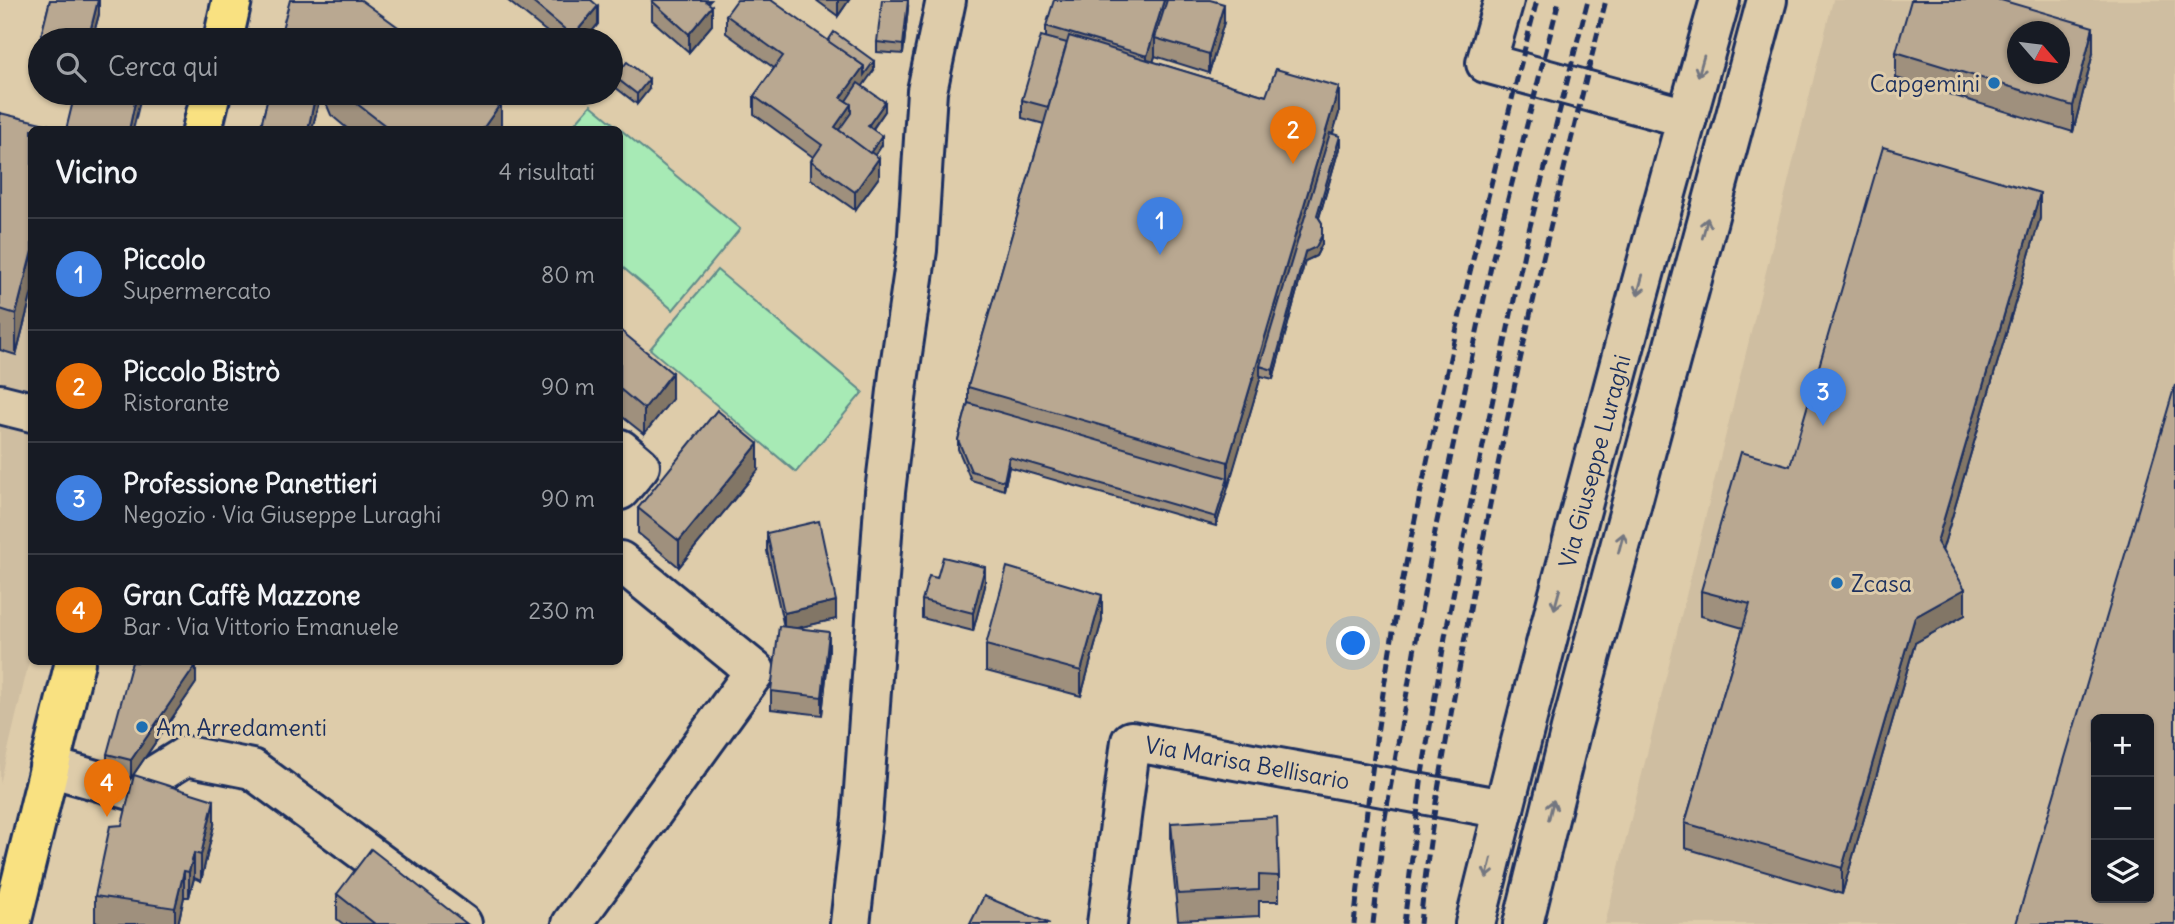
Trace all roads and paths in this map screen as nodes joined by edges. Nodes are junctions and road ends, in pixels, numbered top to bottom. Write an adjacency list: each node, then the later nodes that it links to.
1 (232, 0): 6 (main road)
2 (946, 0): 21 (street)
3 (1504, 0): 8 (street)
4 (1720, 0): 8 (street, Via Giuseppe Luraghi, one-way to 8)
5 (1767, 0): 24 (street, Via Giuseppe Luraghi, one-way to 5)
6 (226, 28)
7 (208, 105): 9 (main road)
8 (1687, 118): 17 (street, Via Giuseppe Luraghi, one-way to 17)
9 (203, 126)
10 (0, 404): 11 (street)
11 (28, 411)
12 (623, 452): 13 (street)
13 (623, 486)
14 (623, 563): 20 (street)
15 (74, 665): 16 (main road)
16 (49, 767): 18 (main road); 19 (street)
17 (1504, 810): 22 (street, Via Marisa Bellisario); 23 (street, Via Giuseppe Luraghi, one-way to 23)
18 (11, 924)
19 (462, 924)
20 (572, 924)
21 (850, 924)
22 (1107, 924)
23 (1475, 924)
24 (1523, 924)

